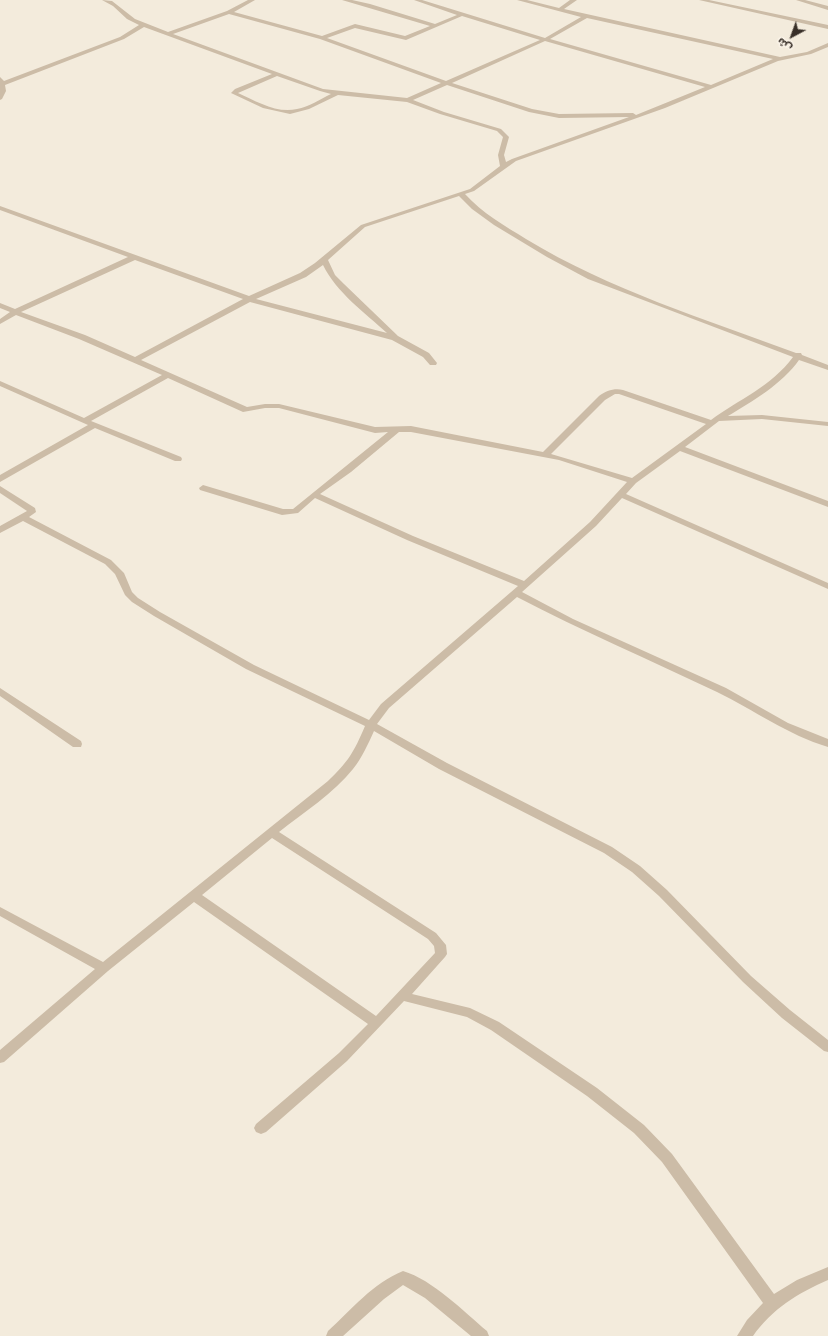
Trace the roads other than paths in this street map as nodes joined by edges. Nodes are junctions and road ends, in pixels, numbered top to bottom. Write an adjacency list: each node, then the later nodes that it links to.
1 (105, 0): 14 (street)
2 (251, 0): 11 (street)
3 (349, 0): 15 (street)
4 (417, 0): 12 (street)
5 (520, 0): 10 (street)
6 (574, 0): 10 (street)
7 (702, 0): 16 (street)
8 (799, 0): 9 (street)
9 (828, 8)
10 (559, 10): 13 (street)
11 (229, 12): 17 (street); 18 (street)
12 (463, 14): 15 (street); 19 (street)
13 (586, 16): 19 (street); 21 (street)
14 (144, 25): 17 (street); 23 (street)
15 (433, 25): 18 (street)
16 (828, 27)
17 (168, 34): 22 (street)
18 (322, 38): 24 (street)
19 (546, 39): 24 (street); 25 (street)
20 (828, 45): 21 (street)
21 (780, 59): 25 (street)
22 (276, 74): 26 (street); 26 (street)
23 (1, 82): 27 (street)
24 (446, 83): 28 (street); 29 (street)
25 (711, 87): 29 (street)
26 (337, 93): 28 (street)
27 (0, 98)
28 (408, 100): 30 (street)
29 (639, 115): 30 (street)
30 (503, 166): 31 (street)
31 (461, 194): 34 (street); 40 (street)
32 (0, 208): 33 (street)
33 (133, 258): 35 (street); 37 (street)
34 (324, 260): 35 (street); 39 (street)
35 (249, 299): 39 (street); 41 (street)
36 (0, 305): 37 (street)
37 (15, 312): 38 (street); 41 (street)
38 (0, 322)
39 (395, 338): 42 (street)
40 (798, 355): 43 (street); 47 (street)
41 (135, 360): 44 (street)
42 (433, 363)
43 (828, 368)
44 (168, 375): 46 (street); 50 (street)
45 (0, 383): 46 (street)
46 (84, 421): 49 (street)
47 (714, 421): 48 (street); 51 (street); 52 (street)
48 (828, 424)
49 (94, 425): 53 (street); 55 (street)
50 (396, 430): 52 (street); 60 (street)
51 (678, 447): 57 (street); 62 (street)
52 (544, 455): 57 (street)
53 (178, 459)
54 (0, 468): 55 (street)
55 (10, 473): 56 (street)
56 (0, 479)
57 (633, 481): 61 (street)
58 (203, 488): 60 (street)
59 (0, 489): 63 (street)
60 (315, 495): 65 (street)
61 (620, 495): 65 (street); 66 (street)
62 (828, 504)
63 (24, 516): 64 (street); 69 (street)
64 (0, 530)
65 (524, 585): 67 (street)
66 (828, 586)
67 (516, 593): 69 (street); 70 (street)
68 (0, 691): 71 (street)
69 (371, 725): 72 (street); 78 (street)
70 (828, 743)
71 (77, 744)
72 (272, 833): 73 (street); 76 (street)
73 (193, 895): 75 (street); 77 (street)
74 (0, 910): 75 (street)
75 (104, 968): 79 (street)
76 (402, 996): 77 (street); 82 (street)
77 (377, 1023): 80 (street)
78 (828, 1047)
79 (0, 1058)
80 (260, 1128)
81 (828, 1273): 82 (street)
82 (772, 1304): 85 (street)
83 (333, 1336): 84 (street)
84 (482, 1336)
85 (744, 1336)

